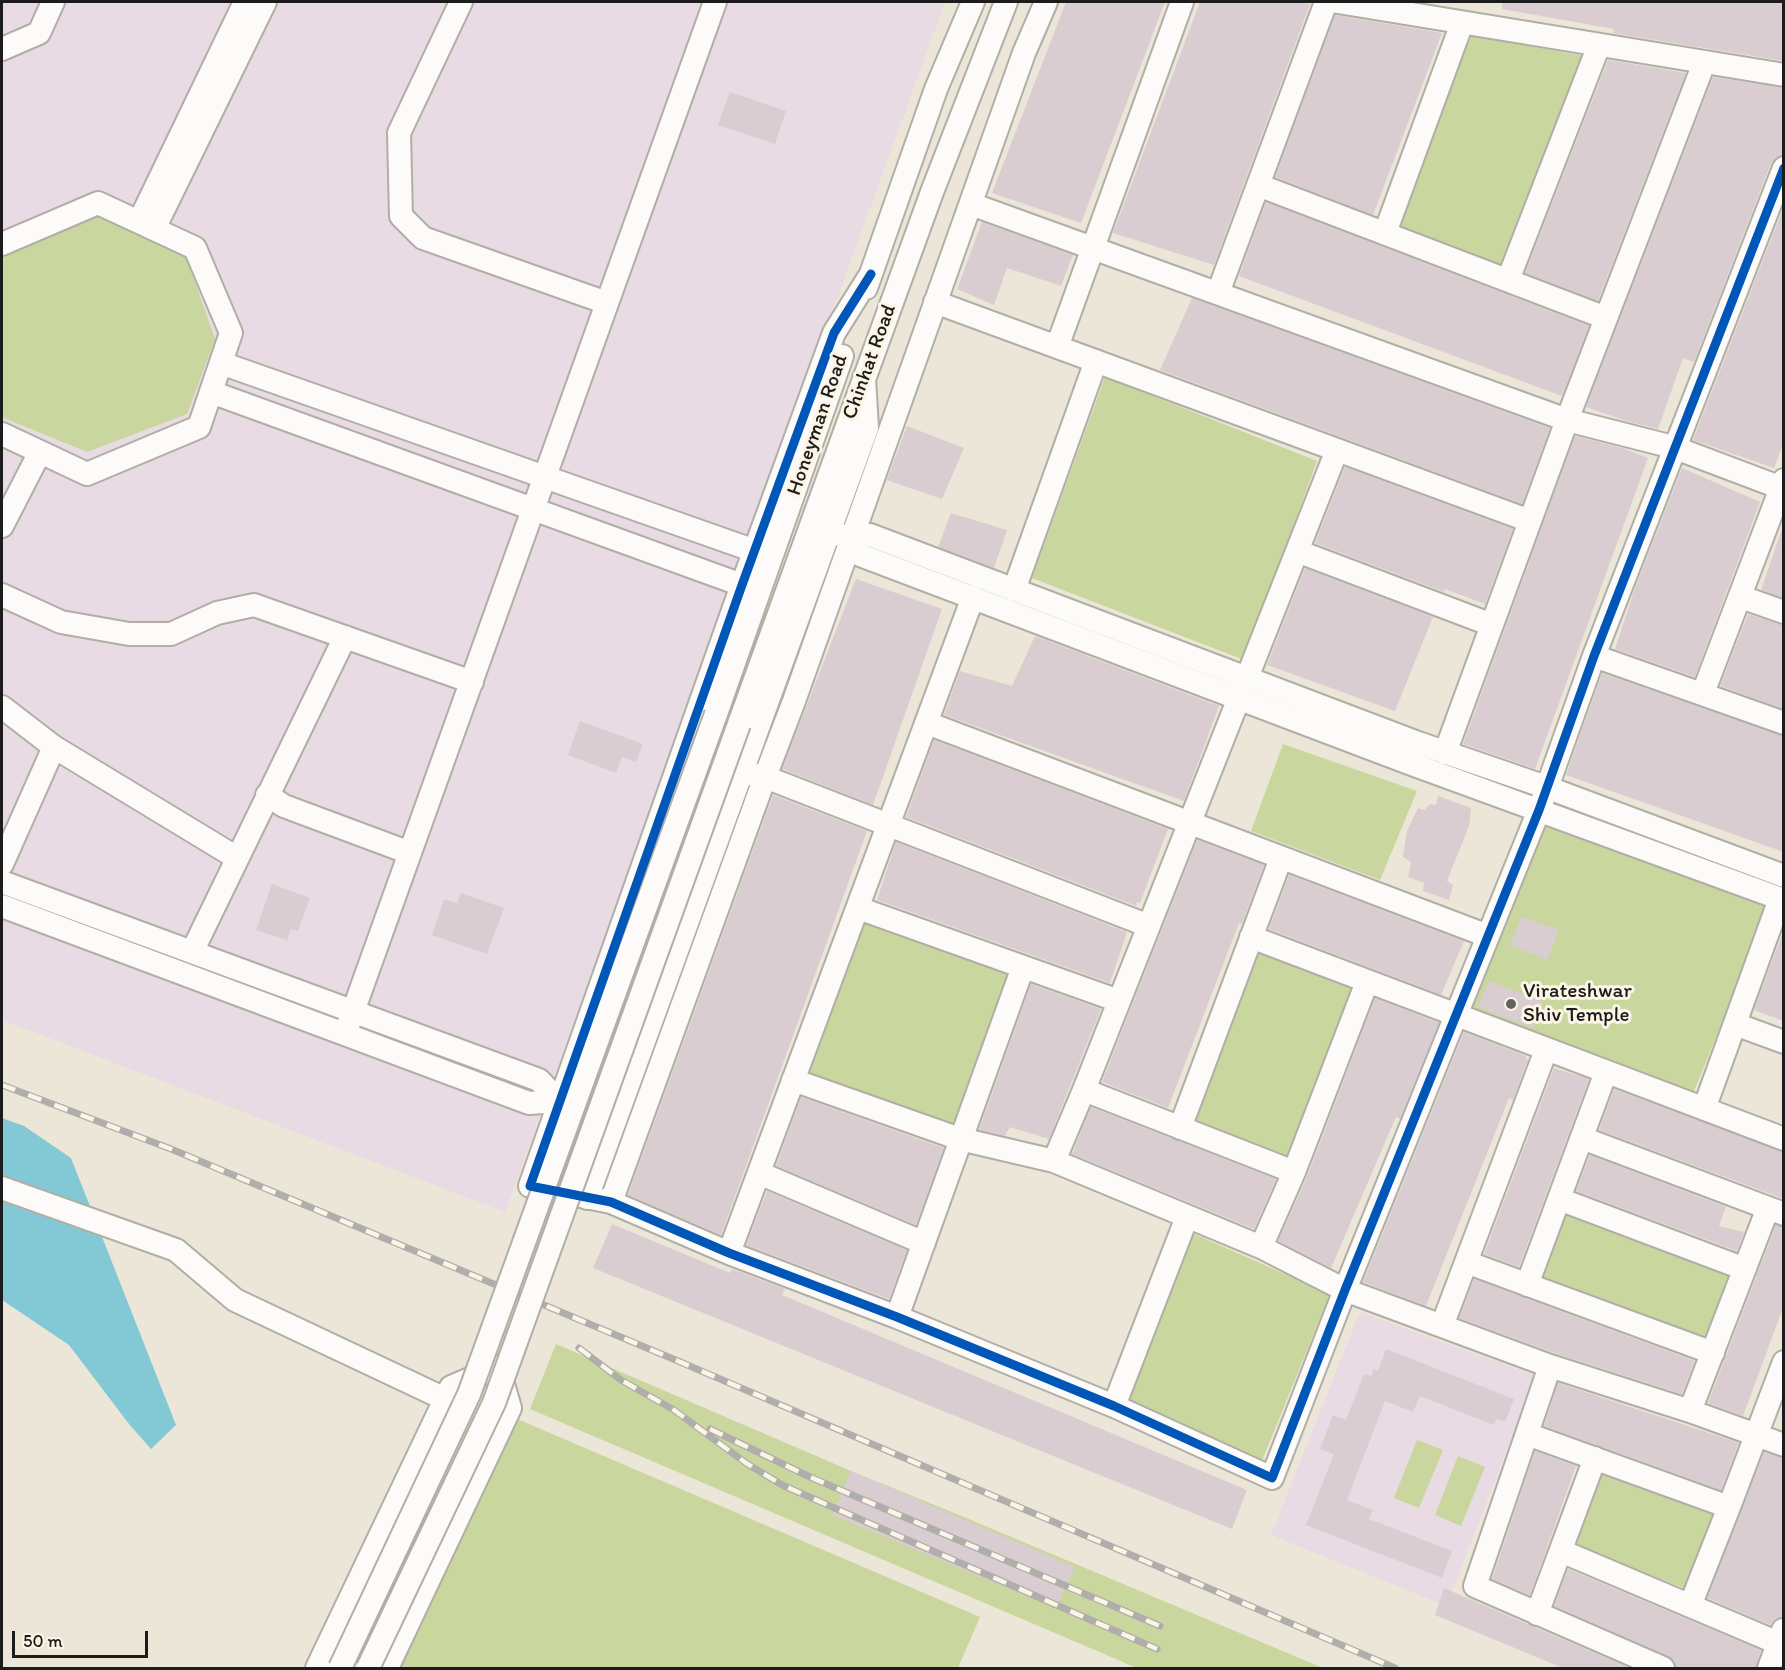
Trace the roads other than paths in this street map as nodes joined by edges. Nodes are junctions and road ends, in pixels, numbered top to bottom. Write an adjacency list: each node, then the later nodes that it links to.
1 (53, 2): 14 (street)
2 (245, 2): 20 (street)
3 (265, 2): 20 (street)
4 (461, 2): 28 (street)
5 (715, 2): 28 (street)
6 (973, 2): 24 (street, Honeyman Road)
7 (1006, 2): 33 (street, Chinhat Road)
8 (1046, 2): 19 (street)
9 (1182, 2): 23 (street)
10 (1326, 2): 18 (street)
11 (1338, 2): 12 (street)
12 (1462, 22): 13 (street); 21 (street)
13 (1599, 45): 15 (street); 25 (street)
14 (2, 49)
15 (1704, 63): 16 (street); 29 (street)
16 (1784, 75)
17 (1784, 168): 39 (street)
18 (1258, 185): 21 (street); 26 (street)
19 (971, 204): 23 (street); 27 (street)
20 (147, 225): 22 (street); 32 (street)
21 (1384, 233): 25 (street)
22 (2, 244)
23 (1092, 248): 26 (street); 30 (street)
24 (871, 274): 49 (street); 142 (street, Honeyman Road, bridge)
25 (1508, 280): 29 (street)
26 (1218, 293): 36 (street)
27 (936, 302): 30 (street); 35 (street)
28 (608, 303): 42 (street)
29 (1606, 318): 36 (street)
30 (1057, 347): 31 (street)
31 (1096, 361): 40 (street); 52 (street)
32 (220, 363): 34 (street); 42 (street)
33 (864, 378): 37 (street); 143 (street, Chinhat Road, bridge)
34 (211, 392): 41 (street); 44 (street)
35 (897, 412): 37 (street); 48 (street)
36 (1567, 420): 39 (street); 45 (street)
37 (867, 428): 47 (street)
38 (2, 434): 41 (street)
39 (1673, 447): 43 (street); 59 (street)
40 (1337, 450): 45 (street); 50 (street)
41 (40, 452): 46 (street)
42 (545, 477): 44 (street); 49 (street)
43 (1782, 485): 55 (street)
44 (533, 509): 51 (street); 60 (street)
45 (1530, 521): 57 (street)
46 (2, 526)
47 (830, 531): 48 (street); 68 (street)
48 (851, 539): 52 (street); 54 (street); 69 (street)
49 (755, 551): 51 (street)
50 (1297, 551): 57 (street); 61 (street)
51 (742, 585): 102 (street)
52 (1014, 590): 61 (street)
53 (2, 595): 58 (street)
54 (973, 597): 61 (street); 64 (street)
55 (1741, 597): 56 (street); 62 (street)
56 (1784, 612)
57 (1492, 625): 67 (street)
58 (345, 637): 60 (street); 71 (street)
59 (1594, 656): 62 (street); 70 (street)
60 (472, 682): 76 (street)
61 (1243, 688): 67 (street); 72 (street); 74 (street)
62 (1703, 693): 65 (street)
63 (2, 707): 66 (street)
64 (927, 723): 74 (street); 75 (street)
65 (1784, 723)
66 (54, 747): 78 (street); 80 (street)
67 (1445, 753): 70 (street)
68 (742, 772): 69 (street); 112 (street)
69 (765, 777): 75 (street); 114 (street)
70 (1546, 787): 72 (street); 73 (street)
71 (267, 795): 76 (street); 78 (street)
72 (1539, 810): 77 (street); 87 (street)
73 (1639, 822): 77 (street); 81 (street)
74 (1190, 823): 79 (street); 86 (street)
75 (889, 825): 85 (street); 86 (street)
76 (410, 853): 93 (street)
77 (1664, 856): 83 (street)
78 (237, 858): 89 (street)
79 (1281, 858): 87 (street); 88 (street)
80 (2, 864)
81 (1784, 876)
82 (2, 882): 89 (street)
83 (1782, 899): 95 (street)
84 (2, 906): 96 (street)
85 (858, 908): 90 (street); 100 (street)
86 (1149, 926): 92 (street)
87 (1488, 936): 94 (street)
88 (1251, 937): 91 (street); 104 (street)
89 (192, 952): 93 (street)
90 (1023, 967): 92 (street); 106 (street)
91 (1367, 982): 94 (street); 109 (street)
92 (1119, 1001): 101 (street)
93 (353, 1011): 96 (street); 102 (street)
94 (1456, 1016): 98 (street); 123 (street)
95 (1735, 1024): 97 (street); 103 (street)
96 (345, 1034): 102 (street)
97 (1784, 1042)
98 (1546, 1050): 99 (street); 120 (street)
99 (1606, 1072): 103 (street); 105 (street)
100 (793, 1080): 106 (street); 110 (street)
101 (1084, 1090): 104 (street); 108 (street)
102 (559, 1101): 112 (street)
103 (1704, 1109): 107 (street)
104 (1180, 1128): 109 (street)
105 (1582, 1138): 113 (street); 115 (street)
106 (960, 1139): 108 (street); 117 (street)
107 (1784, 1139)
108 (1054, 1161): 116 (street)
109 (1294, 1172): 118 (street)
110 (759, 1173): 117 (street); 119 (street)
111 (2, 1188): 129 (street)
112 (587, 1198): 114 (street)
113 (1559, 1199): 121 (street); 122 (street)
114 (611, 1202): 119 (street)
115 (1776, 1211): 121 (street)
116 (1187, 1217): 118 (street); 130 (street)
117 (924, 1243): 124 (street)
118 (1261, 1247): 123 (street)
119 (729, 1253): 124 (street)
120 (1466, 1262): 122 (street); 125 (street)
121 (1745, 1269): 126 (street)
122 (1527, 1285): 126 (street)
123 (1345, 1290): 125 (street); 130 (street)
124 (897, 1317): 130 (street)
125 (1442, 1326): 128 (street)
126 (1713, 1353): 131 (street)
127 (1784, 1362): 133 (street)
128 (1550, 1366): 131 (street); 132 (street)
129 (446, 1399): 141 (street); 144 (street)
130 (1114, 1406)
131 (1690, 1411): 133 (street)
132 (1527, 1434): 135 (street); 139 (street)
133 (1755, 1435): 134 (street); 136 (street)
134 (1784, 1445)
135 (1595, 1458): 136 (street); 137 (street)
136 (1730, 1507): 138 (street)
137 (1561, 1551): 138 (street); 139 (street)
138 (1690, 1606): 140 (street)
139 (1538, 1614): 145 (street)
140 (1781, 1636): 146 (street)
141 (317, 1668)
142 (340, 1668)
143 (368, 1668)
144 (387, 1668)
145 (1664, 1668)
146 (1769, 1668)

